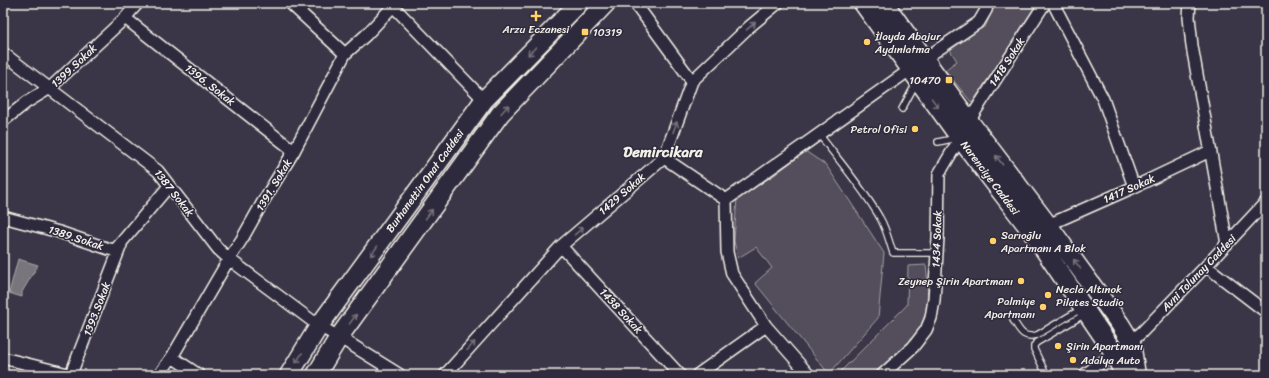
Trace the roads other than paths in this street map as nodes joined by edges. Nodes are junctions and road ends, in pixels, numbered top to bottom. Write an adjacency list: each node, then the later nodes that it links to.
1 (138, 3): 14 (street, 1399.Sokak)
2 (290, 3): 16 (street)
3 (579, 3): 20 (main road, Burhanettin Onat Caddesi, one-way to 20)
4 (606, 3): 47 (main road, Burhanettin Onat Caddesi, one-way to 4)
5 (635, 3): 18 (street)
6 (778, 3): 18 (street, 1429 Sokak, one-way to 6)
7 (863, 3): 17 (main road, Narenciye Caddesi)
8 (884, 3): 17 (main road, Narenciye Caddesi)
9 (988, 3): 17 (street)
10 (1045, 3): 23 (street, 1418 Sokak)
11 (1053, 3): 31 (street)
12 (1190, 3): 28 (street)
13 (395, 4): 16 (street, 1391. Sokak); 20 (street)
14 (125, 18): 19 (street, 1399.Sokak); 27 (street, 1396. Sokak)
15 (3, 52): 19 (street, 1387 Sokak)
16 (345, 54): 27 (street, 1391. Sokak)
17 (918, 69): 21 (lane); 23 (main road, Narenciye Caddesi); 24 (street); 25 (main road, Narenciye Caddesi, one-way to 25)
18 (692, 81): 29 (street, 1429 Sokak, one-way to 18)
19 (50, 88): 22 (street, 1399.Sokak); 30 (street, 1387 Sokak)
20 (484, 100): 45 (main road, Burhanettin Onat Caddesi, one-way to 45)
21 (902, 110)
22 (3, 121)
23 (969, 121): 35 (main road, Narenciye Caddesi, one-way to 23)
24 (818, 134): 32 (street); 39 (lane)
25 (960, 138): 26 (lane); 39 (street, 1434 Sokak); 42 (main road, Narenciye Caddesi)
26 (938, 142)
27 (294, 151): 40 (street, 1391. Sokak)
28 (1210, 151): 31 (street, 1417 Sokak); 37 (street)
29 (664, 158): 32 (street); 38 (street, 1429 Sokak, one-way to 29)
30 (169, 186): 36 (street, 1389.Sokak); 40 (street, 1387 Sokak)
31 (1134, 187): 35 (street, 1417 Sokak)
32 (726, 200): 46 (street)
33 (1266, 202): 37 (street, Avni Tolunay Caddesi)
34 (3, 217): 36 (street, 1389.Sokak)
35 (1048, 225): 48 (main road, Narenciye Caddesi, one-way to 35)
36 (121, 244): 53 (street, 1393.Sokak)
37 (1227, 244): 41 (street, Avni Tolunay Caddesi)
38 (561, 246): 59 (street, 1429 Sokak, one-way to 38); 60 (street, 1438 Sokak)
39 (937, 253): 63 (street, 1434 Sokak)
40 (229, 259): 45 (street, 1387 Sokak); 50 (street, 1391. Sokak)
41 (1206, 266): 43 (street); 48 (street, Avni Tolunay Caddesi)
42 (1085, 310): 44 (lane); 49 (main road, Narenciye Caddesi); 52 (lane)
43 (1266, 312)
44 (1013, 320)
45 (319, 326): 47 (street, 1387 Sokak); 56 (main road, Burhanettin Onat Caddesi, one-way to 56)
46 (766, 326): 61 (street); 62 (street)
47 (339, 337): 57 (main road, Burhanettin Onat Caddesi); 58 (street, 1387 Sokak)
48 (1131, 342): 49 (street, Avni Tolunay Caddesi); 66 (main road)
49 (1115, 354): 64 (street, Avni Tolunay Caddesi); 65 (main road)
50 (172, 357): 54 (street, 1391. Sokak); 55 (street)
51 (3, 358): 53 (street)
52 (1045, 372)
53 (72, 375)
54 (160, 375)
55 (199, 375)
56 (289, 375)
57 (316, 375)
58 (400, 375)
59 (445, 375)
60 (680, 375)
61 (697, 375)
62 (809, 375)
63 (882, 375)
64 (1084, 375)
65 (1124, 375)
66 (1136, 375)

